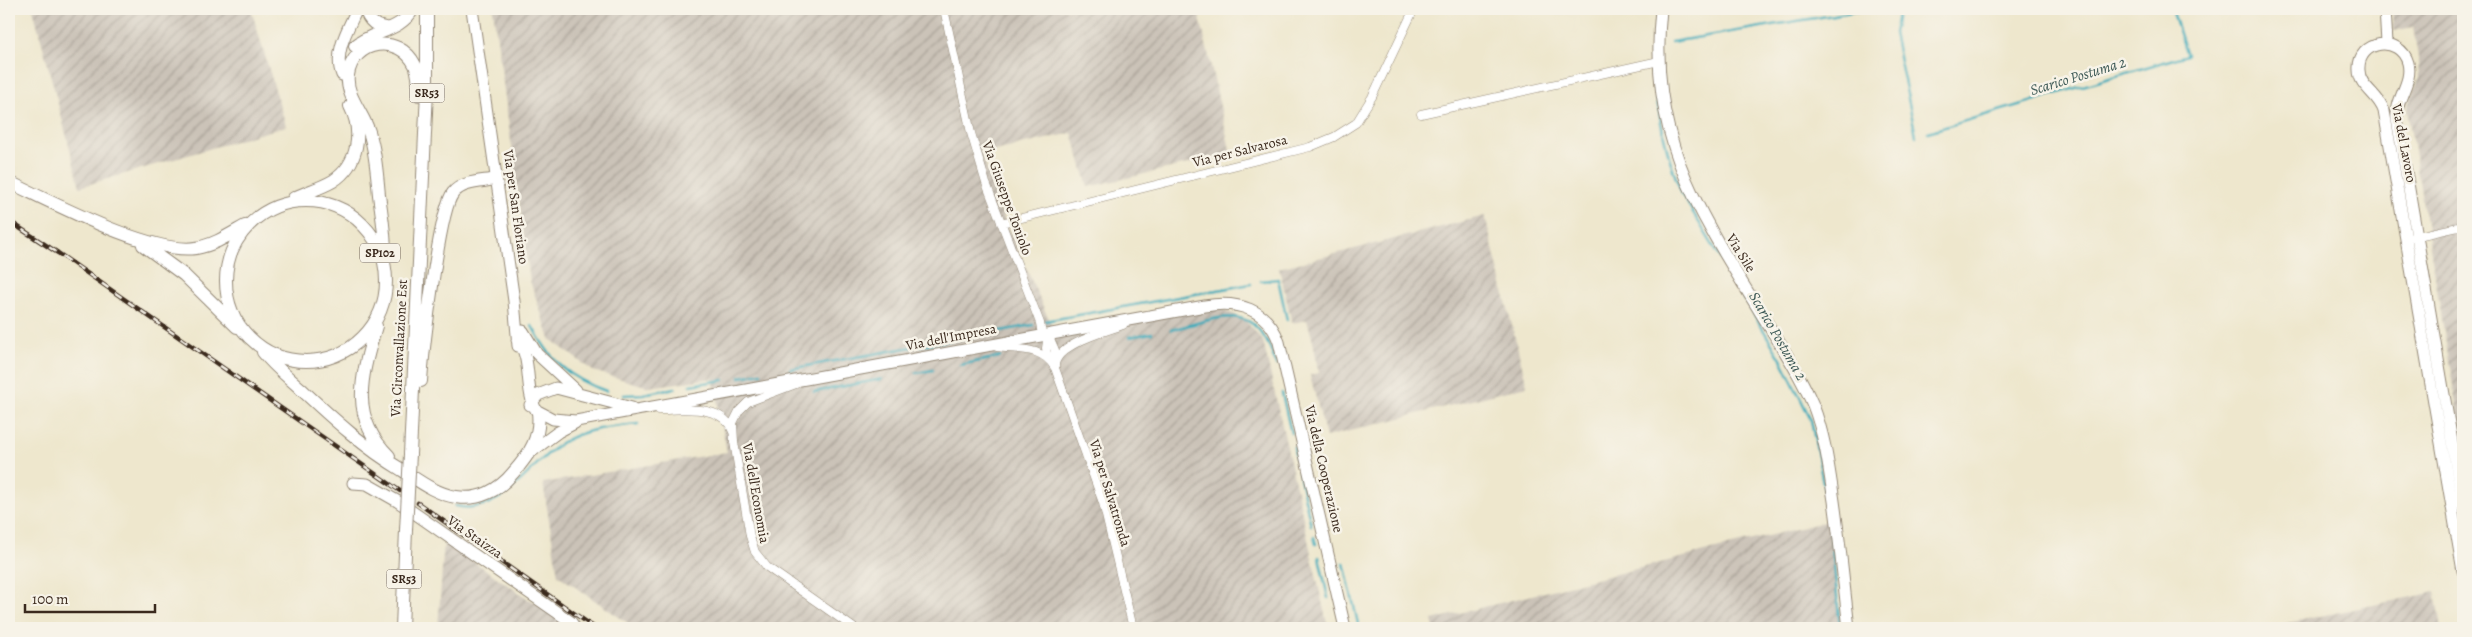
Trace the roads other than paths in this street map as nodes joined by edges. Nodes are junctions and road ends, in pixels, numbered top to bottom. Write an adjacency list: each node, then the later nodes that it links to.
1 (357, 9): 13 (street)
2 (365, 9): 10 (street)
3 (412, 9): 10 (main road)
4 (427, 9): 15 (main road, Via Circonvallazione Est / SR53)
5 (472, 9): 16 (street, Via per San Floriano)
6 (944, 9): 19 (street, Via Giuseppe Toniolo)
7 (1414, 9): 19 (street, Via per Salvarosa)
8 (1662, 9): 12 (street, Via Sile)
9 (2385, 9): 11 (street)
10 (390, 28): 13 (main road)
11 (2387, 43): 23 (street, Via del Lavoro); 23 (street, Via del Lavoro)
12 (1659, 61): 14 (street); 52 (street, Via Sile)
13 (342, 76): 18 (main road)
14 (1421, 114)
15 (423, 174): 24 (main road); 41 (main road, Via Circonvallazione Est / SR53)
16 (496, 179): 25 (street, Via per San Floriano); 41 (main road)
17 (9, 182): 22 (main road, SP102)
18 (285, 203): 20 (main road, SP102); 24 (main road, SP102)
19 (1001, 223): 30 (street, Via Giuseppe Toniolo)
20 (249, 224): 22 (main road, SP102); 31 (main road, SP102)
21 (2463, 226): 23 (street)
22 (130, 236): 31 (main road, SP102)
23 (2412, 238): 45 (street, Via del Lavoro); 46 (street, Via del Lavoro)
24 (384, 270): 26 (main road, SP102)
25 (514, 301): 29 (street, Via per San Floriano); 29 (street, Via per San Floriano)
26 (380, 315): 33 (main road, SP102); 43 (main road)
27 (1137, 318): 28 (street, Via dell'Impresa); 30 (street, Via dell'Impresa); 34 (street)
28 (1266, 320): 51 (street, Via della Cooperazione)
29 (520, 335): 36 (street); 37 (street, Via per San Floriano)
30 (1045, 335): 32 (street, Via dell'Impresa); 34 (street, Via per Salvatronda)
31 (248, 336): 33 (main road, SP102)
32 (985, 345): 34 (street); 35 (street, Via dell'Impresa)
33 (258, 346): 43 (main road)
34 (1053, 363): 50 (street, Via per Salvatronda)
35 (806, 379): 38 (street, Via dell'Impresa); 40 (street, Via dell'Economia)
36 (583, 396): 37 (street, Via dell'Impresa); 38 (street, Via dell'Impresa)
37 (533, 405): 39 (street, Via dell'Impresa); 42 (main road)
38 (640, 408): 39 (street, Via dell'Impresa); 40 (street, Via dell'Economia)
39 (582, 420): 42 (street, Via dell'Impresa)
40 (733, 432): 49 (street, Via dell'Economia)
41 (410, 448): 47 (main road, Via Circonvallazione Est / SR53, bridge)
42 (526, 457): 43 (main road)
43 (402, 471)
44 (353, 483): 48 (street, Via Staizza)
45 (2463, 506)
46 (2463, 570)
47 (402, 628)
48 (575, 628)
49 (854, 628)
50 (1133, 628)
51 (1345, 628)
52 (1849, 628)

